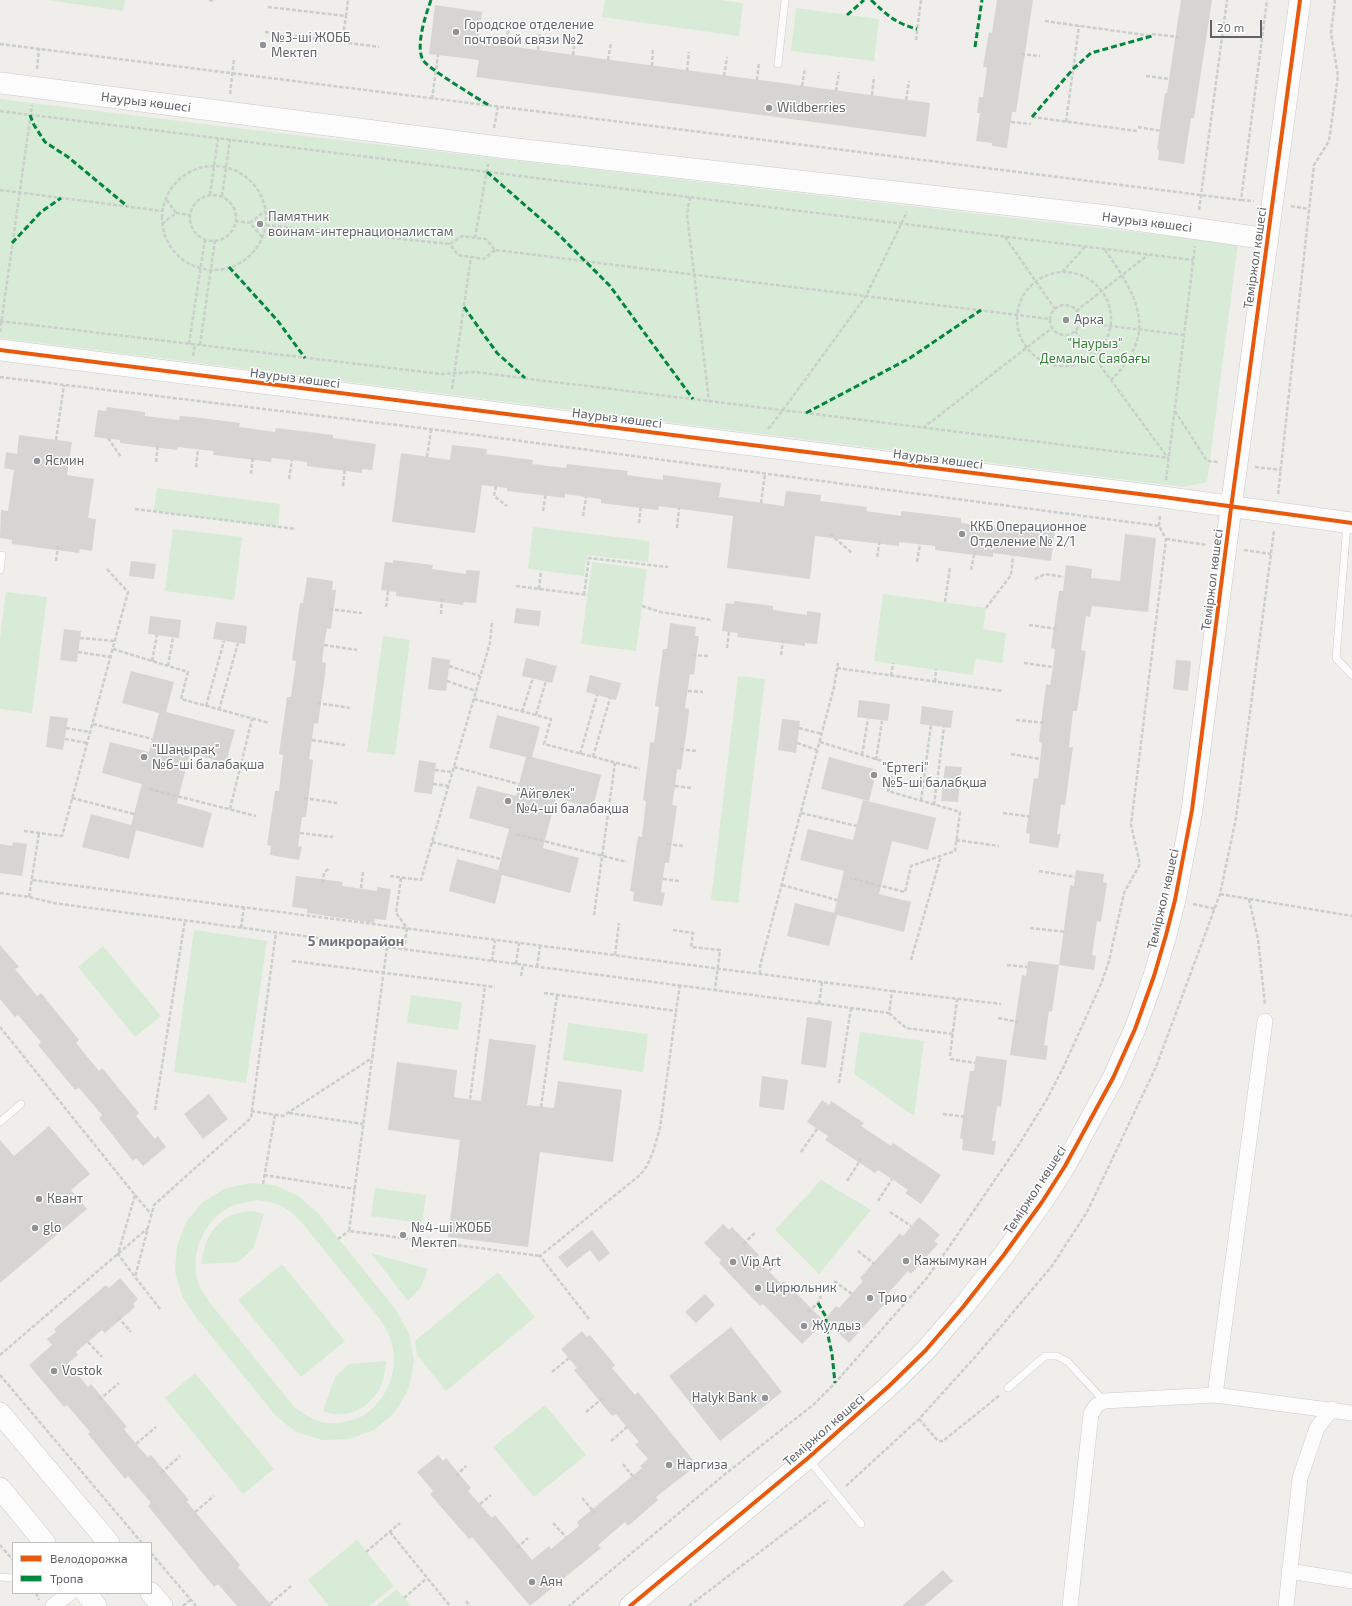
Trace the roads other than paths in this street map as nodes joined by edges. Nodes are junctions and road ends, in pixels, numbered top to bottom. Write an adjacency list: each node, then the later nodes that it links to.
1 (785, 0): 3 (lane)
2 (1300, 0): 5 (street, Теміржол көшесі)
3 (778, 64)
4 (0, 84): 5 (street, Наурыз көшесі)
5 (1268, 239): 7 (street, Теміржол көшесі)
6 (0, 350): 7 (street, Наурыз көшесі)
7 (1231, 508): 8 (street, Наурыз көшесі); 21 (street, Теміржол көшесі)
8 (1350, 523): 11 (lane)
9 (2, 554): 10 (lane)
10 (0, 570)
11 (1352, 675)
12 (1265, 1021): 16 (street)
13 (21, 1104): 14 (lane)
14 (0, 1122)
15 (1008, 1388): 17 (lane)
16 (1215, 1394): 17 (street); 18 (street)
17 (1104, 1400): 37 (street)
18 (1332, 1409): 20 (street); 26 (street)
19 (0, 1413): 25 (street)
20 (1352, 1413)
21 (808, 1458): 23 (lane); 36 (street, Теміржол көшесі)
22 (0, 1488): 24 (street)
23 (861, 1524)
24 (44, 1542)
25 (108, 1542)
26 (1290, 1571): 29 (street); 38 (street)
27 (0, 1577): 28 (lane)
28 (12, 1578)
29 (1352, 1581)
30 (69, 1594): 33 (street)
31 (87, 1594): 34 (street)
32 (152, 1594): 35 (street)
33 (53, 1606)
34 (96, 1606)
35 (162, 1606)
36 (630, 1606)
37 (1070, 1606)
38 (1286, 1606)

